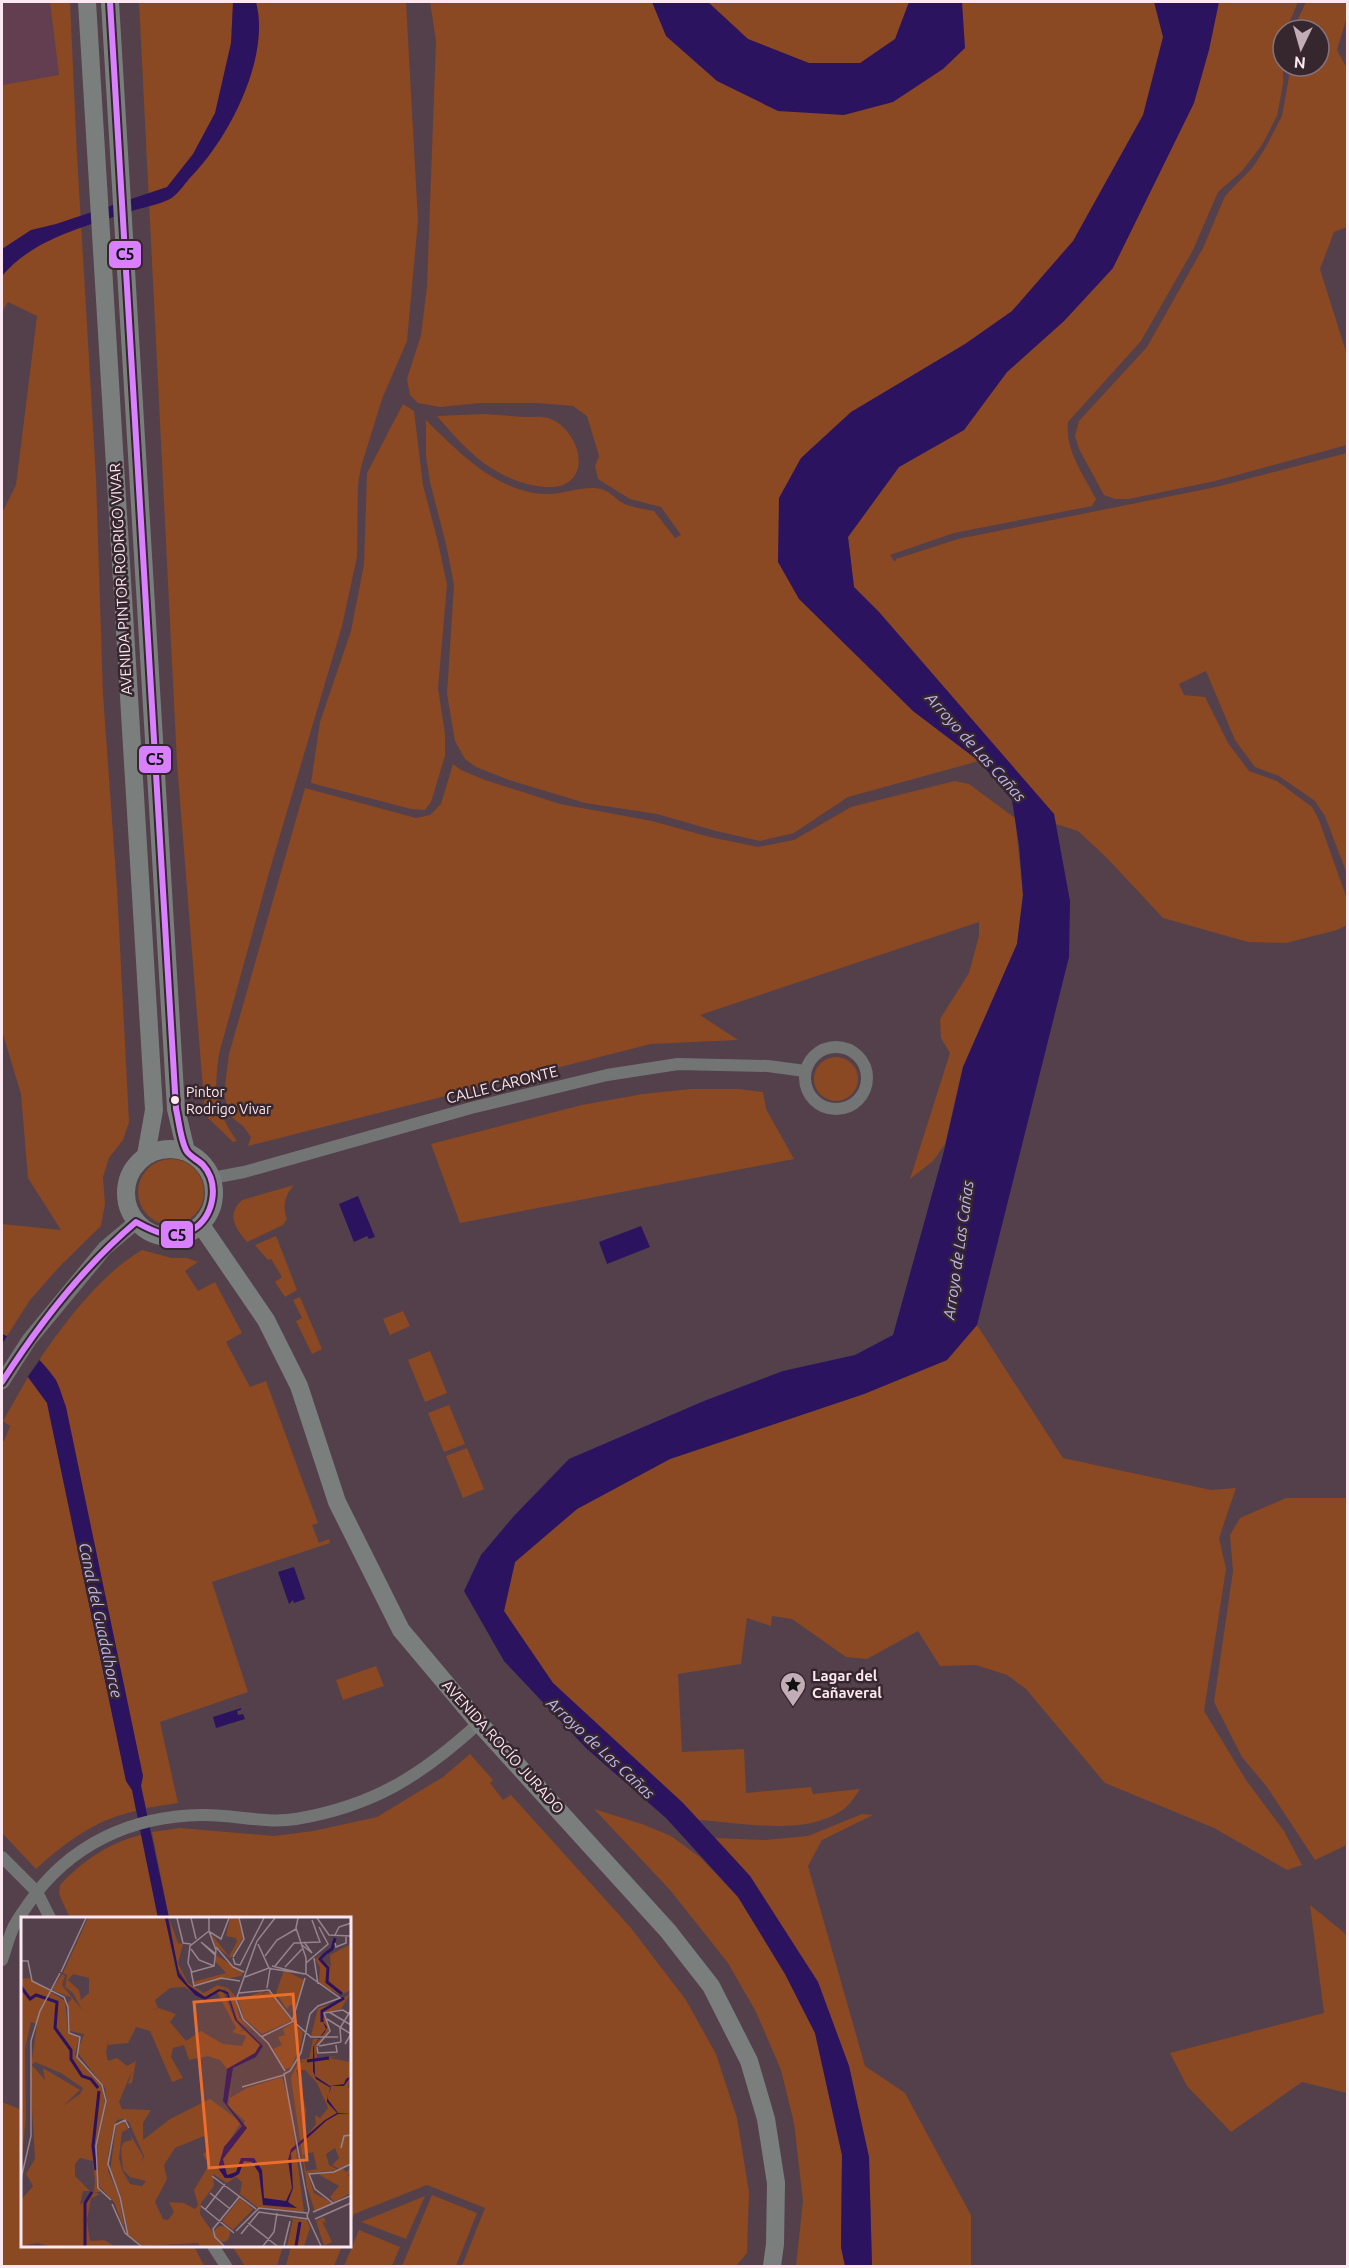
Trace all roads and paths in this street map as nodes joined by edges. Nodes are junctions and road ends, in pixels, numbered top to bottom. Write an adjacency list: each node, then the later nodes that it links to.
1 (87, 2): 5 (main road, AVENIDA PINTOR RODRIGO VIVAR)
2 (110, 2): 4 (main road, AVENIDA PINTOR RODRIGO VIVAR)
3 (805, 1071): 3 (street); 6 (street, CALLE CARONTE)
4 (186, 1151): 5 (main road); 6 (main road)
5 (146, 1155): 7 (main road)
6 (212, 1178): 8 (main road)
7 (136, 1222): 8 (main road); 9 (street)
8 (201, 1225): 10 (main road, AVENIDA ROCÍO JURADO)
9 (4, 1377)
10 (479, 1723): 12 (street); 17 (main road, AVENIDA ROCÍO JURADO)
11 (2, 1857): 12 (street)
12 (37, 1892): 13 (street); 14 (street)
13 (50, 1917)
14 (2, 1960)
15 (214, 2247): 16 (street)
16 (225, 2266)
17 (772, 2266)

